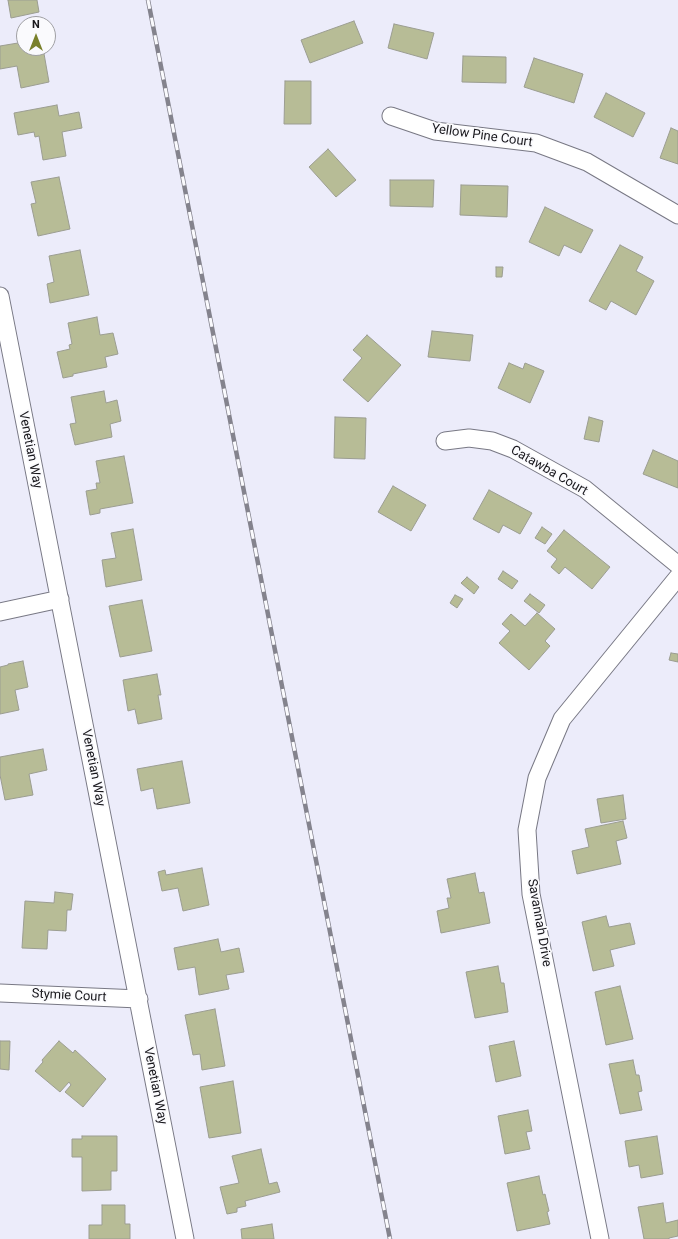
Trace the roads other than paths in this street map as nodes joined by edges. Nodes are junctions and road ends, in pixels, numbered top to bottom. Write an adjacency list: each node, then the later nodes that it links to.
1 (391, 116): 2 (street, Yellow Pine Court)
2 (678, 215)
3 (0, 296): 7 (street, Venetian Way)
4 (445, 441): 5 (street, Catawba Court)
5 (678, 565)
6 (678, 576): 12 (street, Savannah Drive)
7 (60, 599): 8 (street); 10 (street, Venetian Way)
8 (0, 612)
9 (0, 993): 10 (street, Stymie Court)
10 (138, 999): 11 (street, Venetian Way)
11 (184, 1239)
12 (600, 1239)

